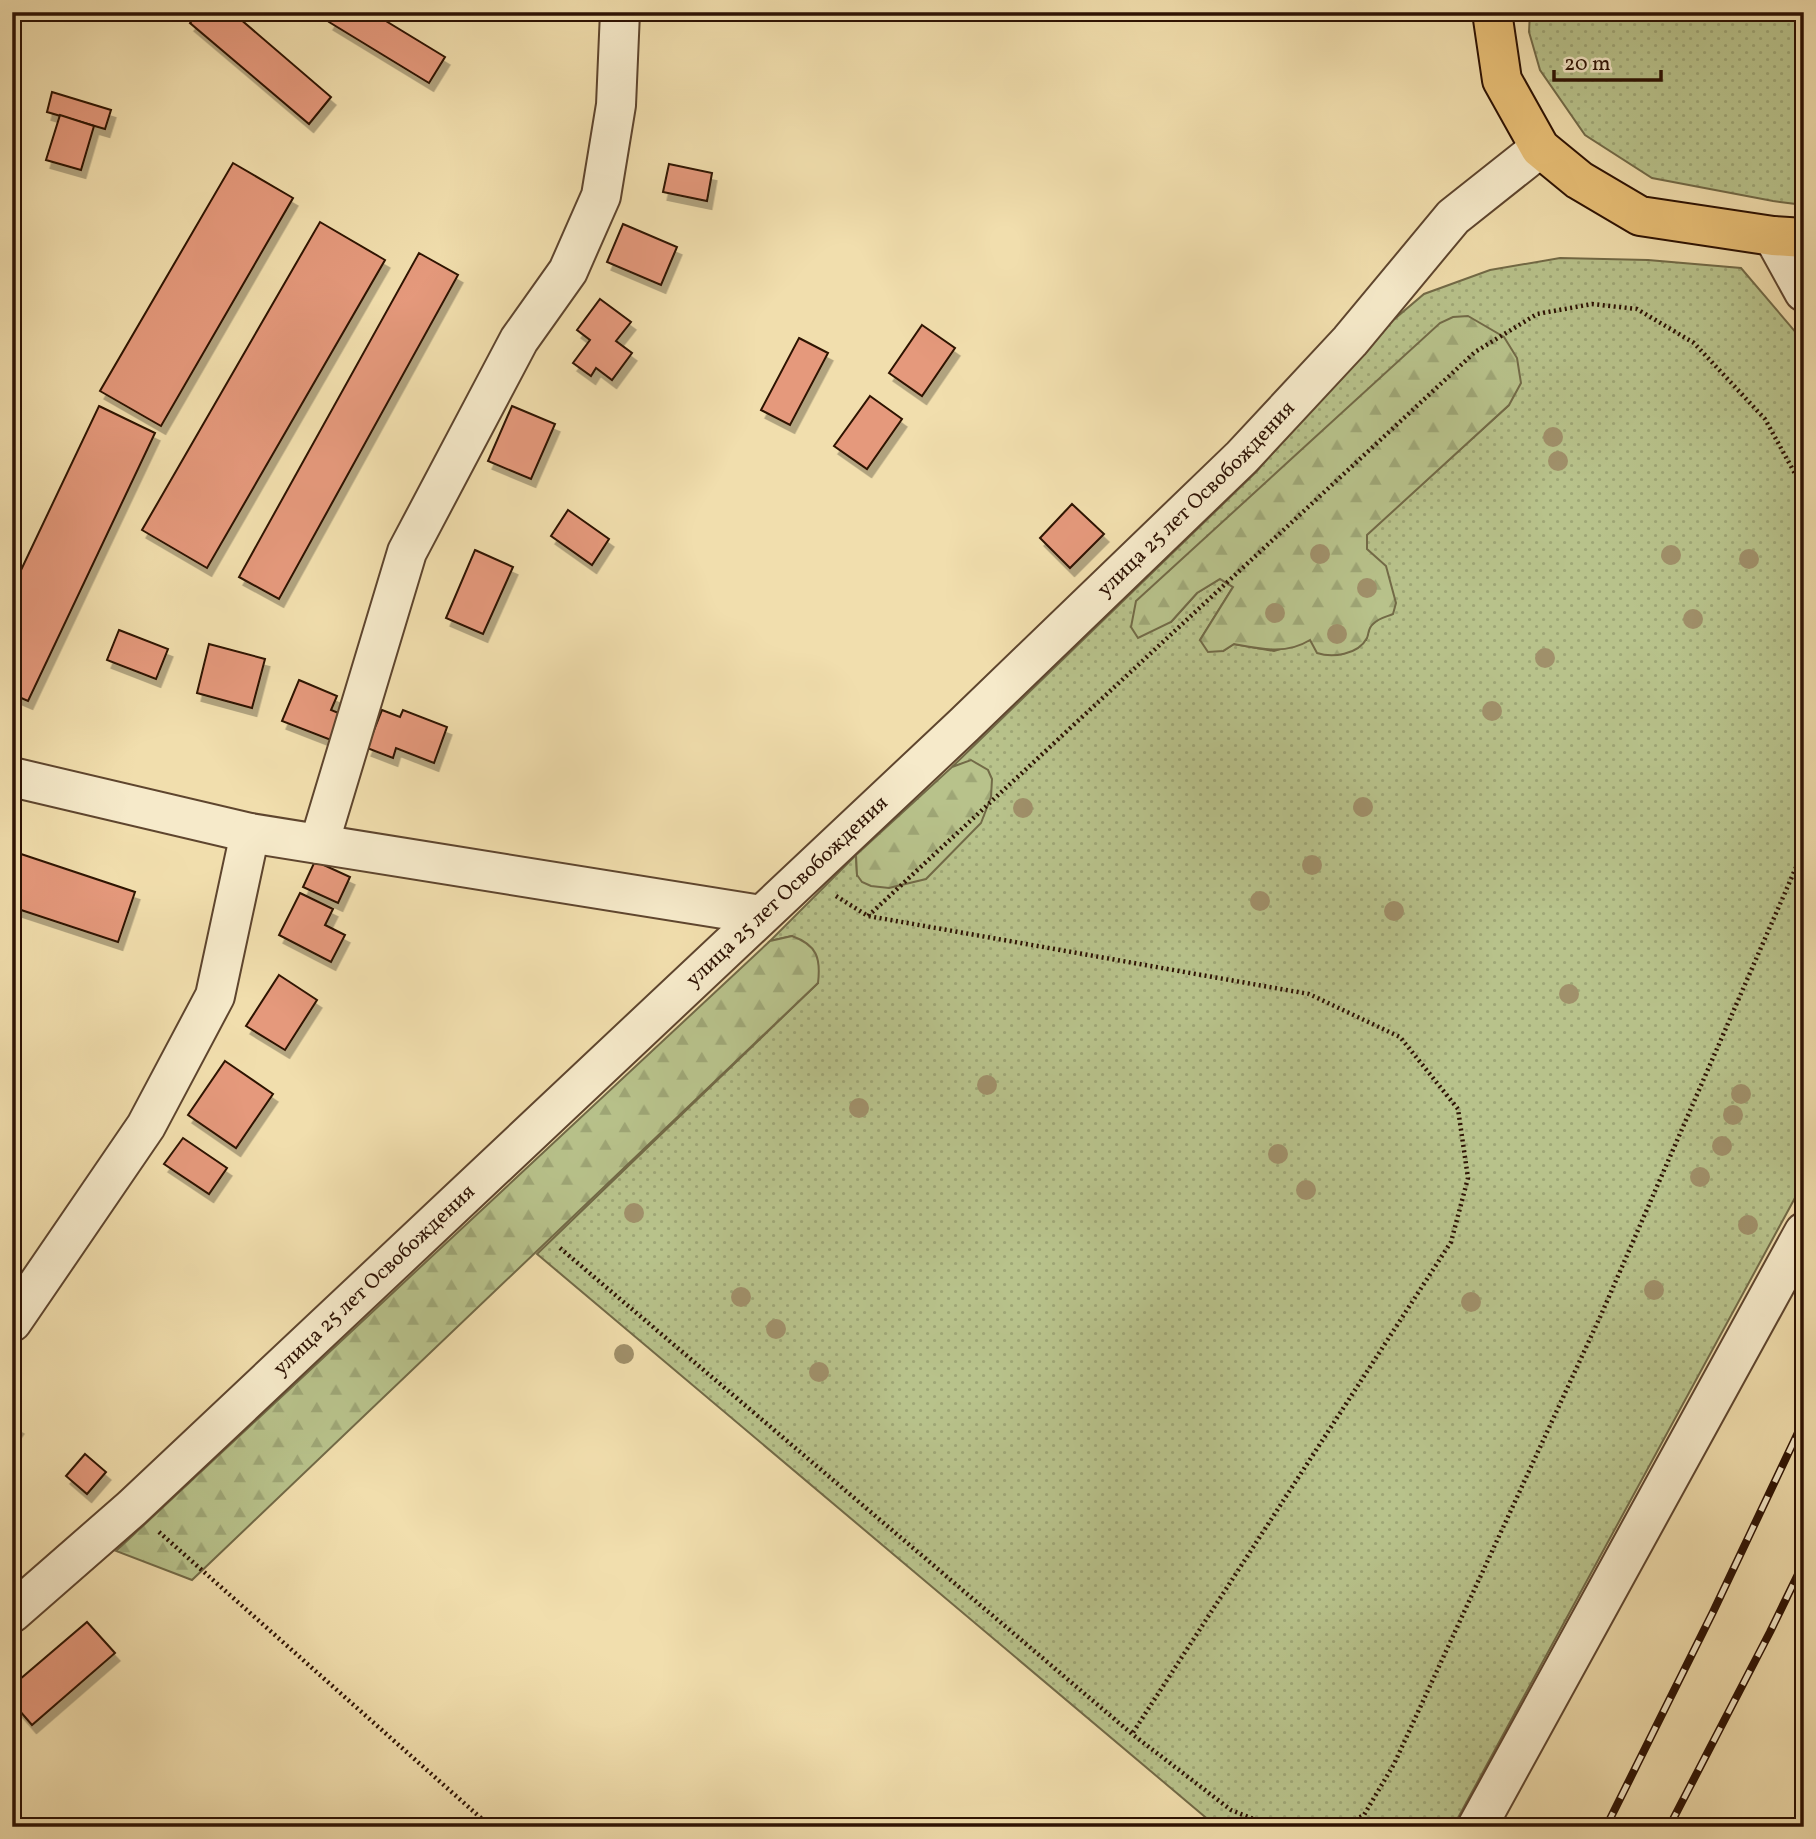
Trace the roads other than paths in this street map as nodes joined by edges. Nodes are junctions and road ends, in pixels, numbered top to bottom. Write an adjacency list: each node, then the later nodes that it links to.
1 (620, 12): 8 (street)
2 (1492, 12): 3 (main road)
3 (1540, 148): 4 (main road); 9 (street, улица 25 лет Освобождения)
4 (1788, 237): 5 (street)
5 (1804, 292)
6 (12, 777): 7 (street)
7 (250, 833): 8 (street); 11 (street)
8 (319, 844): 9 (street)
9 (761, 915): 12 (street, улица 25 лет Освобождения)
10 (1804, 1232): 13 (street)
11 (12, 1322)
12 (12, 1614)
13 (1477, 1827)

